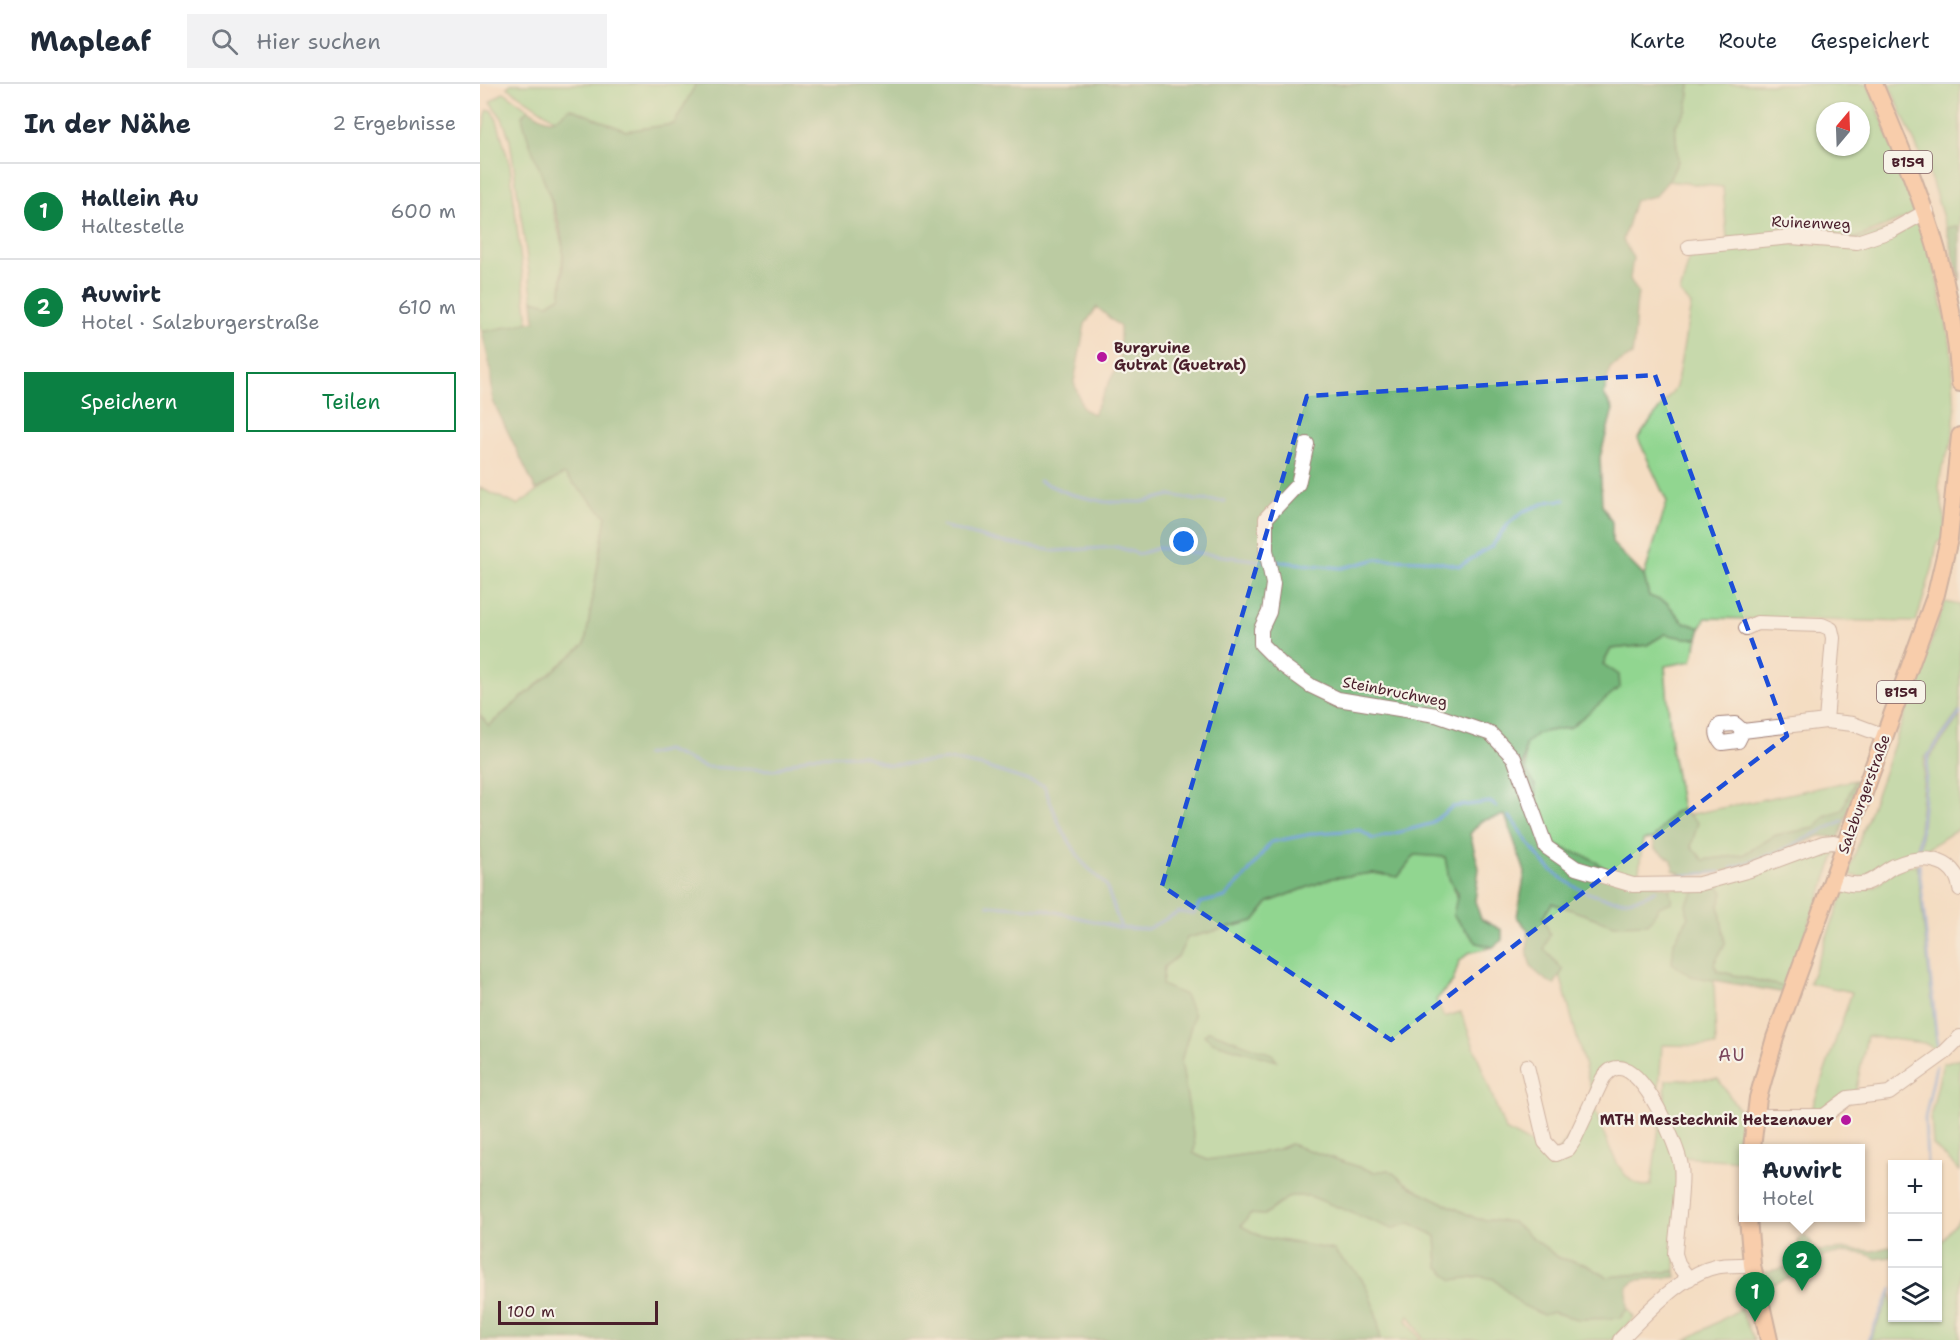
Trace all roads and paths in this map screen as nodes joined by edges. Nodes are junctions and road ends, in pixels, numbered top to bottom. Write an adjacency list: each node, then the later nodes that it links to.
1 (1874, 84): 2 (main road, B159)
2 (1927, 211): 3 (street, Ruinenweg); 4 (main road, B159)
3 (1689, 247)
4 (1959, 357): 5 (main road, B159)
5 (1960, 383)
6 (1960, 436): 8 (main road, Salzburgerstraße / B159)
7 (1307, 444): 13 (street, Steinbruchweg)
8 (1958, 500): 12 (main road, Salzburgerstraße / B159)
9 (1746, 628): 10 (street)
10 (1826, 721): 11 (street); 12 (street)
11 (1743, 730)
12 (1879, 734): 13 (main road, Salzburgerstraße / B159)
13 (1840, 845): 14 (main road, Salzburgerstraße / B159)
14 (1833, 880): 15 (street); 18 (main road, Salzburgerstraße / B159)
15 (1960, 890)
16 (1960, 1037): 18 (street)
17 (1527, 1066): 22 (street)
18 (1755, 1116): 19 (main road, Salzburgerstraße / B159)
19 (1752, 1144)
20 (1748, 1222): 21 (main road)
21 (1752, 1265): 22 (street); 24 (main road)
22 (1689, 1279): 23 (street)
23 (1620, 1340)
24 (1769, 1340)

